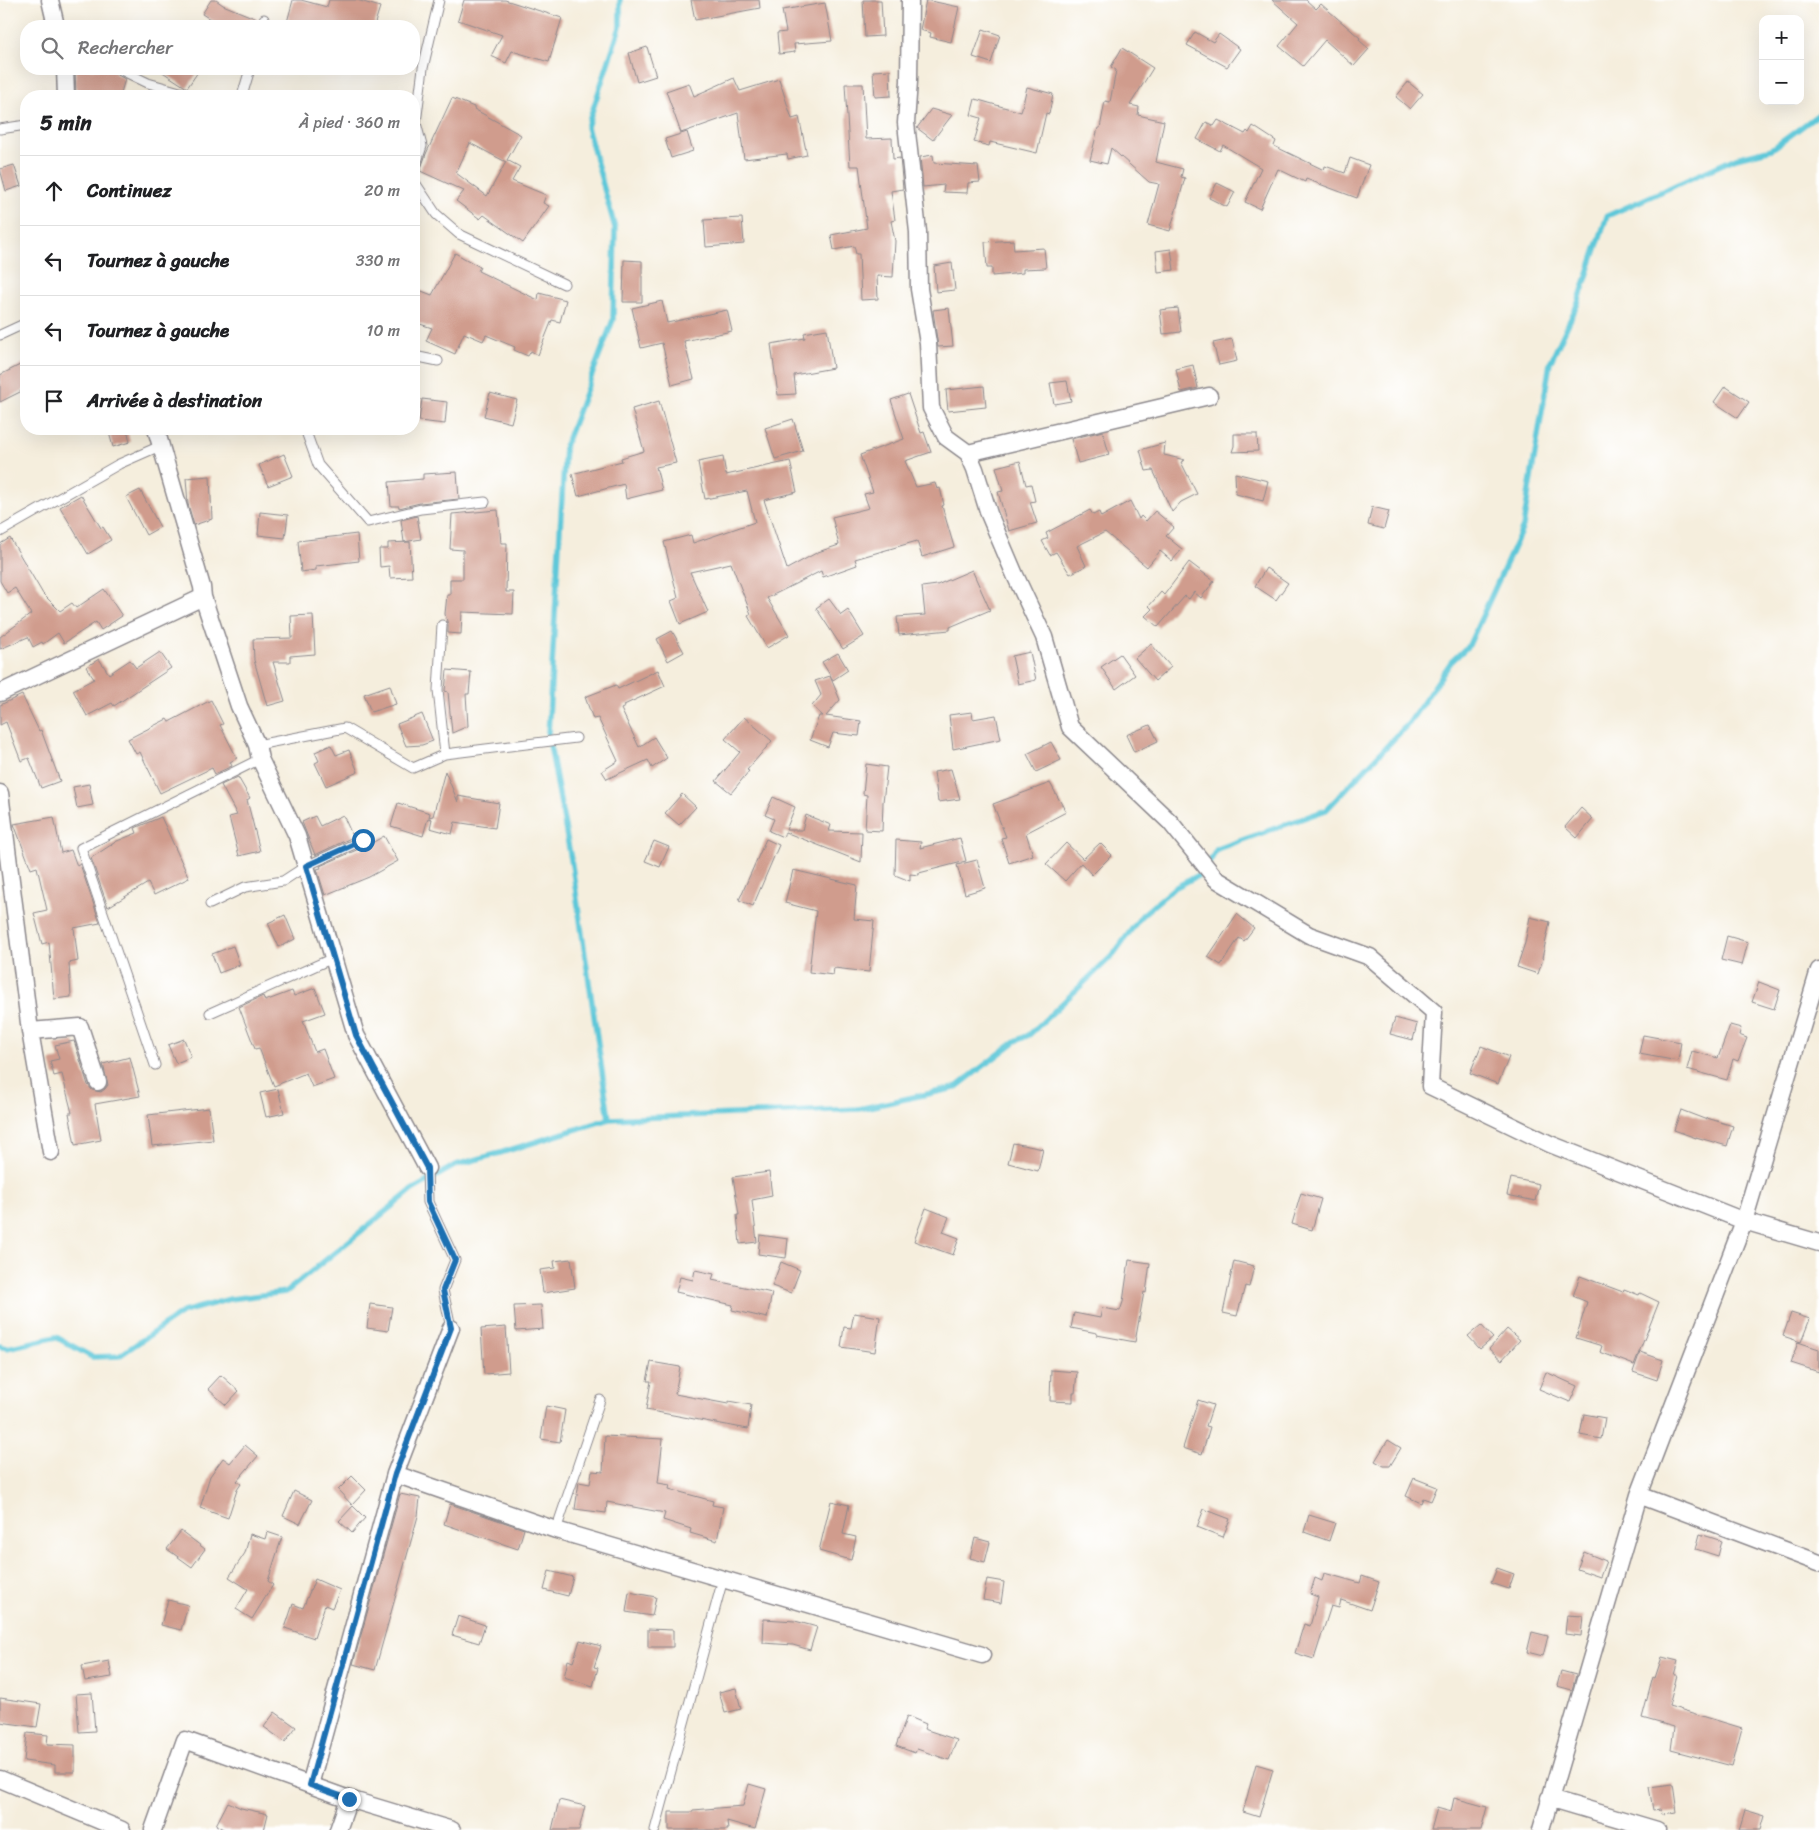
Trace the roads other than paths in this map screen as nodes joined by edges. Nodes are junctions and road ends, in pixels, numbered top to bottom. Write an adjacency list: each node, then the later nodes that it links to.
1 (50, 0): 4 (street)
2 (438, 0): 11 (lane)
3 (910, 0): 26 (street)
4 (55, 20)
5 (65, 75): 8 (street)
6 (131, 75): 9 (lane)
7 (248, 75): 10 (lane)
8 (66, 90)
9 (173, 90)
10 (244, 90)
11 (420, 90)
12 (20, 126): 13 (lane)
13 (0, 128)
14 (420, 138): 15 (lane)
15 (420, 152)
16 (420, 190): 17 (lane)
17 (564, 284)
18 (20, 326): 19 (lane)
19 (0, 335)
20 (420, 357): 21 (lane)
21 (438, 361)
22 (1209, 396): 26 (street)
23 (157, 435): 25 (street)
24 (307, 435): 27 (lane)
25 (160, 446): 28 (lane); 29 (street)
26 (968, 453): 47 (street)
27 (485, 502)
28 (0, 532)
29 (203, 597): 31 (street); 33 (street)
30 (442, 625): 34 (lane)
31 (0, 693)
32 (576, 738): 34 (lane)
33 (259, 752): 34 (lane); 37 (street); 43 (lane)
34 (445, 754)
35 (0, 793): 42 (street)
36 (363, 840): 37 (lane)
37 (306, 866): 38 (lane); 39 (street)
38 (210, 904)
39 (333, 958): 41 (lane); 46 (street)
40 (1819, 970): 47 (street)
41 (210, 1013)
42 (30, 1031): 44 (street); 45 (street)
43 (155, 1065)
44 (98, 1082)
45 (51, 1152)
46 (427, 1168): 49 (lane)
47 (1744, 1221): 48 (street); 52 (street)
48 (1819, 1243)
49 (451, 1328): 51 (street)
50 (600, 1400): 53 (lane)
51 (395, 1474): 53 (street); 58 (street)
52 (1639, 1495): 54 (street); 59 (street)
53 (556, 1530): 55 (street)
54 (1819, 1563)
55 (723, 1579): 56 (street); 65 (lane)
56 (982, 1655)
57 (0, 1779): 61 (street)
58 (310, 1785): 60 (street); 62 (street)
59 (1549, 1798): 66 (street); 67 (street)
60 (349, 1799): 63 (street); 64 (street)
61 (122, 1830)
62 (152, 1830)
63 (338, 1830)
64 (452, 1830)
65 (656, 1830)
66 (1541, 1830)
67 (1657, 1830)

